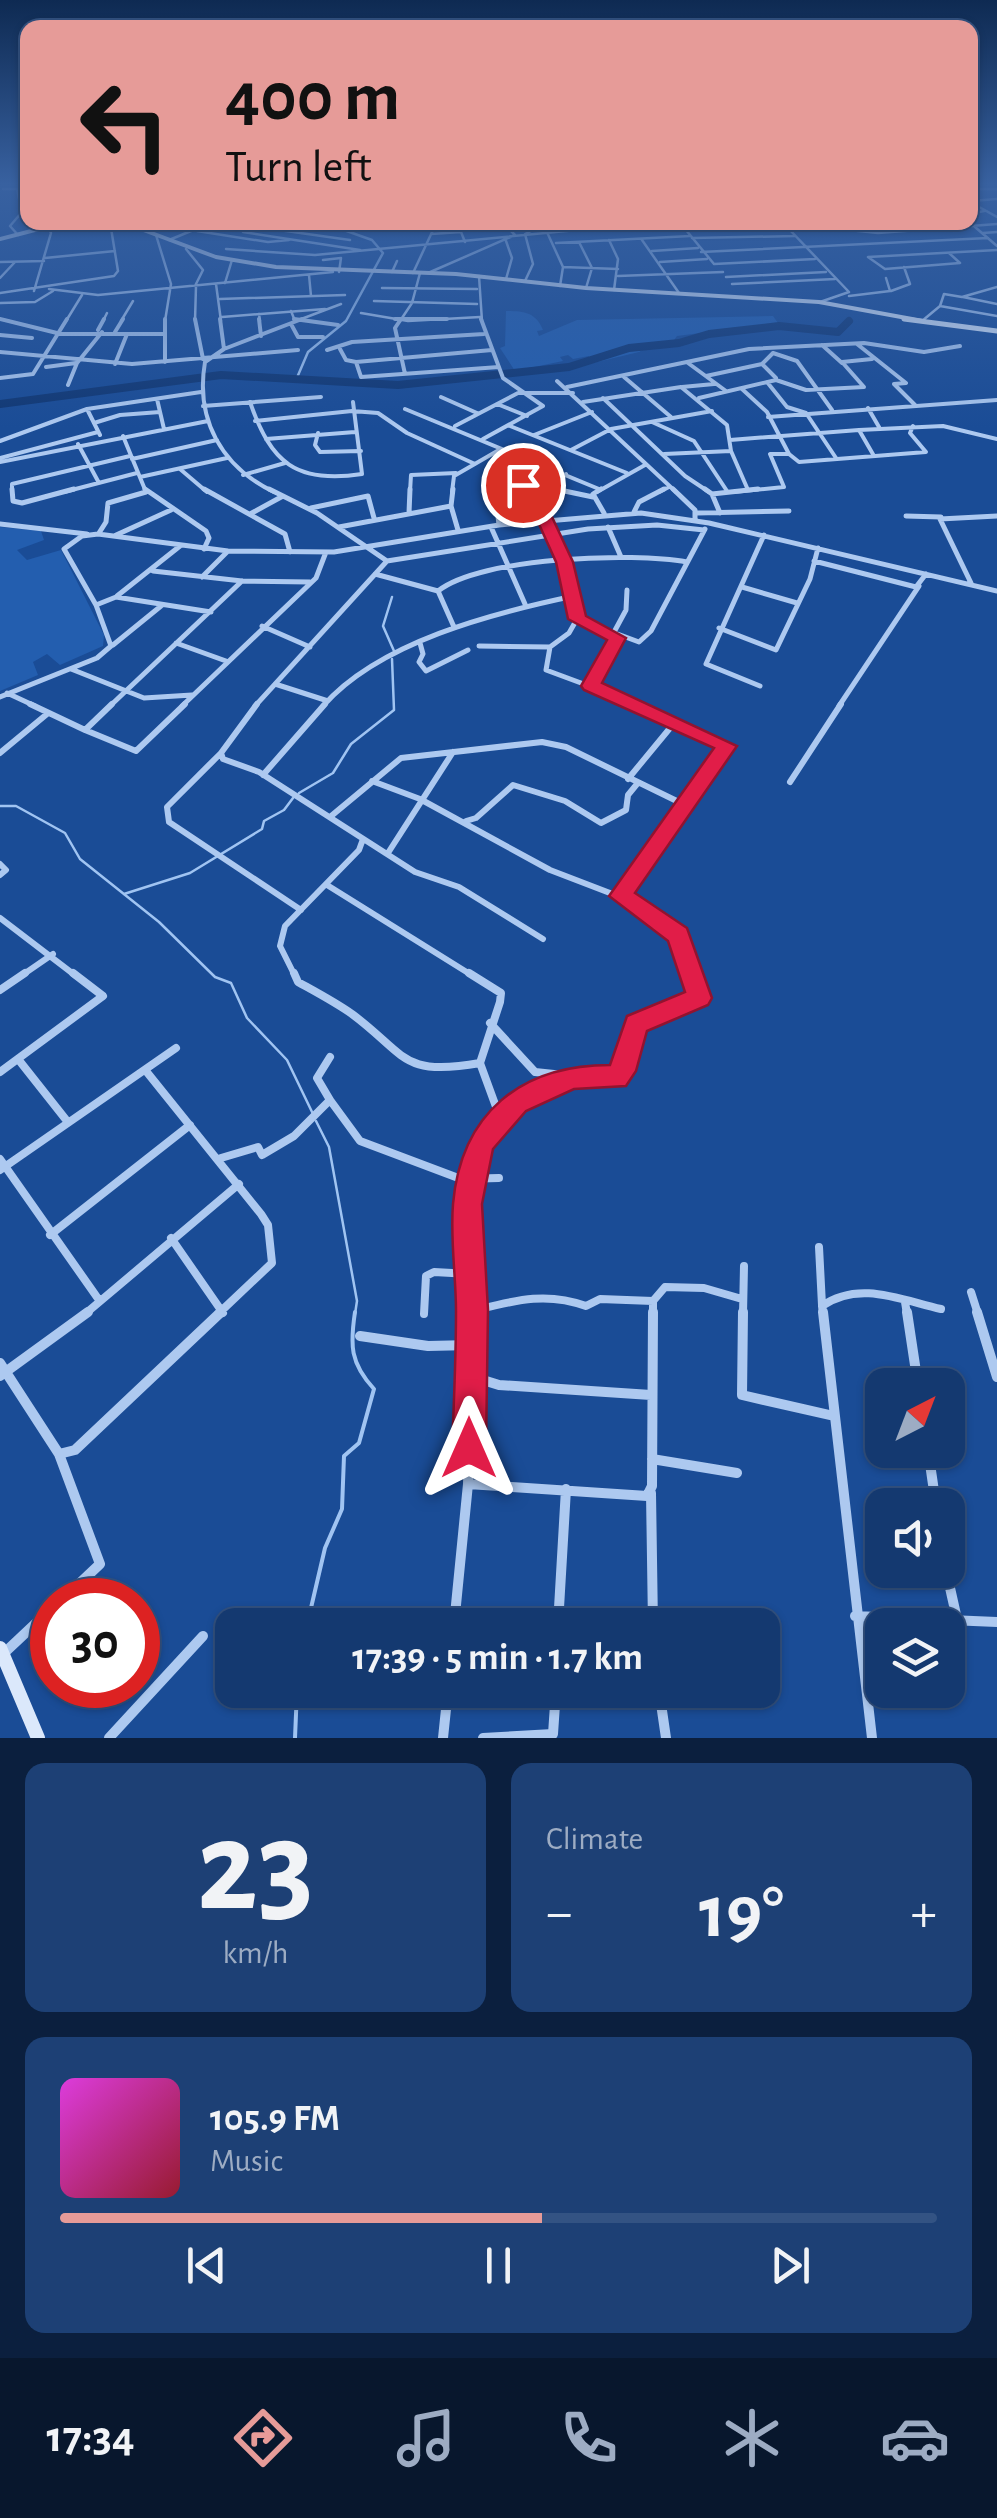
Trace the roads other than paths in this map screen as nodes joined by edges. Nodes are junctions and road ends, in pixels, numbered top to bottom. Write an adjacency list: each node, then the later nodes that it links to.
1 (42, 265): 52 (street)
2 (117, 265): 48 (street)
3 (164, 265): 44 (street)
4 (200, 265): 42 (street)
5 (231, 265): 40 (street)
6 (276, 265): 24 (street)
7 (338, 265): 24 (street)
8 (395, 265): 25 (street)
9 (418, 265): 27 (street)
10 (444, 265): 28 (street)
11 (510, 265): 35 (street)
12 (533, 265): 37 (street)
13 (591, 265): 22 (street)
14 (617, 265): 23 (street)
15 (661, 265): 31 (street)
16 (715, 265): 29 (street)
17 (822, 265): 26 (street)
18 (879, 265): 21 (street)
19 (925, 265): 21 (street)
20 (563, 267): 22 (street); 43 (street)
21 (904, 267): 53 (street)
22 (592, 268): 23 (street); 46 (street)
23 (618, 268): 33 (street)
24 (336, 272): 25 (street); 30 (street)
25 (392, 272): 27 (street)
26 (827, 272): 29 (street); 36 (street)
27 (416, 273): 28 (street); 47 (street)
28 (428, 274): 32 (street)
29 (724, 274): 31 (street); 41 (street)
30 (309, 275): 40 (street); 57 (street)
31 (670, 275): 33 (street); 55 (street)
32 (479, 276): 35 (street); 49 (street)
33 (618, 276): 50 (street)
34 (886, 278): 53 (street)
35 (506, 279): 37 (street)
36 (836, 279): 38 (street); 60 (street)
37 (525, 281): 43 (street)
38 (768, 283): 41 (street); 63 (street)
39 (216, 284): 40 (street); 42 (street); 62 (street)
40 (225, 284)
41 (732, 284): 59 (street)
42 (195, 286): 44 (street); 114 (street)
43 (560, 286): 46 (street)
44 (170, 288): 56 (street); 94 (street)
45 (382, 288): 47 (street)
46 (586, 288): 50 (street)
47 (416, 289): 49 (street); 68 (street)
48 (51, 290): 52 (street); 56 (street); 66 (street)
49 (477, 290): 70 (street)
50 (614, 290): 55 (street)
51 (997, 290): 61 (street)
52 (34, 291): 54 (street)
53 (890, 291): 60 (street)
54 (0, 293)
55 (679, 293): 59 (street)
56 (82, 296): 90 (street)
57 (311, 296): 58 (street); 62 (street)
58 (345, 296)
59 (735, 296): 63 (street)
60 (842, 296): 67 (street)
61 (962, 296): 71 (street); 72 (street)
62 (220, 299): 80 (street)
63 (776, 299): 67 (street)
64 (133, 301): 91 (street)
65 (374, 301): 68 (street)
66 (0, 302)
67 (819, 302): 83 (street)
68 (412, 303): 70 (street); 82 (street)
69 (341, 304): 73 (street)
70 (477, 304): 78 (street)
71 (997, 304)
72 (940, 306): 79 (street); 83 (street)
73 (331, 308): 74 (street); 84 (street)
74 (291, 311): 77 (street); 84 (street)
75 (107, 313): 89 (street)
76 (360, 313): 82 (street)
77 (259, 314): 80 (street); 97 (street)
78 (480, 316): 82 (street); 95 (street)
79 (997, 316)
80 (222, 317): 106 (street)
81 (0, 319): 85 (street)
82 (400, 321): 100 (street)
83 (922, 321): 88 (street)
84 (293, 323): 86 (street); 97 (street); 98 (street)
85 (16, 324): 87 (street); 92 (street)
86 (338, 325)
87 (26, 326): 90 (street); 96 (street)
88 (996, 328)
89 (100, 331): 90 (street); 91 (street); 116 (street)
90 (58, 332): 113 (street)
91 (114, 332): 93 (street)
92 (0, 333): 96 (street)
93 (128, 333): 94 (street); 121 (street)
94 (165, 334): 117 (street)
95 (484, 334): 100 (street); 109 (street)
96 (14, 336): 99 (street)
97 (261, 336): 106 (street)
98 (323, 337)
99 (32, 338)
100 (397, 340): 105 (street); 112 (street)
101 (856, 343): 102 (street); 103 (street); 115 (street)
102 (822, 344): 104 (street); 120 (street)
103 (960, 346)
104 (787, 347): 111 (street); 119 (street)
105 (340, 349): 108 (street); 118 (street)
106 (224, 350): 114 (street)
107 (298, 350): 114 (street)
108 (327, 350)
109 (492, 350): 112 (street); 124 (street)
110 (0, 352): 113 (street)
111 (772, 353): 122 (street); 137 (street)
112 (400, 357): 118 (street); 125 (street)
113 (40, 358): 116 (street); 128 (street)
114 (206, 358): 117 (street); 138 (street)
115 (872, 359): 120 (street); 154 (street)
116 (80, 362): 121 (street); 123 (street); 133 (street)
117 (165, 362): 121 (street)
118 (356, 362): 125 (street)
119 (687, 362): 126 (street); 127 (street)
120 (842, 363): 137 (street)
121 (115, 364)
122 (762, 364): 126 (street); 132 (street)
123 (46, 367)
124 (499, 368): 125 (street); 141 (street)
125 (404, 374)
126 (706, 376): 131 (street)
127 (624, 377): 134 (street); 139 (street)
128 (0, 378)
129 (557, 381): 134 (street)
130 (766, 382): 132 (street); 136 (street); 164 (street)
131 (716, 384): 135 (street); 140 (street)
132 (779, 384): 137 (street)
133 (68, 385)
134 (567, 387): 142 (street)
135 (681, 387): 139 (street); 146 (street)
136 (742, 388): 140 (street); 167 (street)
137 (820, 391): 158 (street)
138 (201, 392): 147 (street); 153 (street)
139 (637, 392): 145 (street); 166 (street)
140 (727, 392): 146 (street)
141 (518, 393): 142 (street); 152 (street); 165 (street)
142 (572, 393): 151 (street)
143 (322, 396): 149 (street)
144 (441, 398): 163 (street)
145 (603, 398): 151 (street); 174 (street)
146 (699, 398): 160 (street)
147 (157, 399): 156 (street); 161 (street)
148 (997, 400): 154 (street)
149 (250, 402): 153 (street); 169 (street)
150 (353, 402): 159 (street)
151 (582, 402): 162 (street)
152 (496, 404): 163 (street); 165 (street)
153 (203, 406): 168 (street)
154 (915, 406): 155 (street)
155 (868, 408): 158 (street); 176 (street)
156 (88, 409): 171 (street); 193 (street)
157 (405, 409): 173 (street)
158 (832, 410): 164 (street)
159 (352, 411): 169 (street); 181 (street); 211 (street)
160 (713, 411): 166 (street); 192 (street)
161 (160, 412): 171 (street); 177 (street)
162 (592, 412): 178 (street); 185 (street)
163 (478, 413): 173 (street)
164 (806, 413): 167 (street); 183 (street)
165 (527, 416): 172 (street)
166 (672, 417): 170 (street)
167 (768, 417): 182 (street)
168 (208, 421): 177 (street); 190 (street)
169 (256, 421): 187 (street)
170 (650, 421): 174 (street); 200 (street)
171 (94, 423): 180 (street)
172 (509, 425): 185 (street); 191 (street)
173 (454, 426): 191 (street)
174 (631, 426): 178 (street); 198 (street)
175 (913, 426): 176 (street); 188 (street); 204 (street)
176 (878, 427): 179 (street)
177 (164, 429): 186 (street)
178 (611, 429): 197 (street); 201 (street)
179 (858, 430): 183 (street); 204 (street)
180 (98, 432): 189 (street); 207 (street)
181 (355, 432): 184 (street); 196 (street)
182 (778, 433): 183 (street); 192 (street); 203 (street)
183 (817, 433): 208 (street)
184 (318, 434): 187 (street); 196 (street)
185 (533, 435): 197 (street)
186 (122, 436): 189 (street); 205 (street)
187 (266, 439): 210 (street)
188 (997, 439)
189 (102, 440): 194 (street)
190 (217, 440): 205 (street); 206 (street)
191 (483, 440): 195 (street)
192 (730, 440): 199 (street)
193 (0, 441)
194 (78, 444): 207 (street); 213 (street)
195 (500, 449): 209 (street); 211 (street)
196 (361, 450): 210 (street)
197 (572, 450): 218 (street)
198 (658, 450): 201 (street); 202 (street)
199 (731, 451): 200 (street); 225 (street)
200 (698, 452): 202 (street); 227 (street)
201 (635, 453): 212 (street)
202 (664, 454): 228 (street)
203 (789, 454): 208 (street); 225 (street)
204 (874, 456): 208 (street)
205 (131, 458): 213 (street); 219 (street)
206 (227, 458): 214 (street); 216 (street)
207 (0, 460)
208 (836, 460)
209 (533, 461): 217 (street); 220 (street)
210 (285, 463): 216 (street)
211 (475, 464): 215 (street)
212 (645, 465): 218 (street); 222 (street)
213 (90, 466): 221 (street); 221 (street)
214 (180, 469): 219 (street); 239 (street)
215 (458, 473): 231 (street); 236 (street)
216 (243, 474): 229 (street)
217 (566, 474): 223 (street); 224 (street)
218 (627, 474): 223 (street)
219 (139, 475): 221 (street); 226 (street)
220 (502, 480): 224 (street); 248 (street)
221 (100, 484)
222 (669, 487): 235 (street); 240 (street)
223 (600, 489): 230 (street)
224 (544, 490): 230 (street); 245 (street)
225 (748, 490): 227 (street)
226 (146, 492): 233 (street); 255 (street)
227 (728, 492): 228 (street)
228 (712, 494): 238 (street)
229 (284, 496): 232 (street); 239 (street)
230 (592, 497): 237 (street)
231 (451, 506): 236 (street); 252 (street)
232 (310, 508): 244 (street); 250 (street)
233 (171, 510): 258 (street); 263 (street)
234 (789, 511): 238 (street)
235 (634, 512): 237 (street); 240 (street)
236 (409, 513): 244 (street)
237 (604, 513): 245 (street)
238 (720, 513): 240 (street)
239 (249, 514): 264 (street)
240 (696, 516): 246 (street)
241 (906, 516): 243 (street)
242 (997, 516): 243 (street)
243 (941, 517): 281 (street)
244 (374, 518): 250 (street)
245 (543, 521): 248 (street); 256 (street)
246 (709, 522): 253 (street); 257 (street)
247 (0, 524): 254 (street)
248 (499, 525): 249 (street)
249 (491, 526): 252 (street); 260 (street)
250 (339, 527): 265 (street)
251 (608, 527): 253 (street); 256 (street); 269 (street)
252 (458, 530): 259 (street)
253 (704, 530): 273 (street)
254 (87, 534): 255 (street); 291 (street)
255 (98, 534): 258 (street)
256 (550, 534): 260 (street); 272 (street)
257 (764, 535): 262 (street); 282 (street)
258 (114, 536): 261 (street)
259 (412, 538): 265 (street); 268 (street)
260 (493, 541): 268 (street); 274 (street)
261 (180, 546): 263 (street); 275 (street)
262 (818, 548): 271 (street); 277 (street)
263 (204, 549): 266 (street)
264 (287, 550): 266 (street); 267 (street)
265 (362, 550): 267 (street); 270 (street)
266 (228, 551): 278 (street)
267 (326, 552): 280 (street)
268 (419, 553): 270 (street)
269 (621, 557): 272 (street); 273 (street)
270 (387, 561): 276 (street)
271 (814, 561): 283 (street); 289 (street)
272 (564, 562): 274 (street); 287 (street)
273 (687, 562): 298 (street)
274 (512, 569): 285 (street); 290 (street)
275 (153, 571): 278 (street); 288 (street)
276 (375, 574): 285 (street); 303 (street)
277 (926, 574): 281 (street); 283 (street)
278 (202, 577): 279 (street)
279 (242, 581): 280 (street); 293 (street)
280 (310, 582): 295 (street)
281 (971, 584): 286 (street)
282 (742, 586): 289 (street); 297 (street)
283 (919, 586): 324 (street)
284 (626, 590): 298 (street)
285 (438, 591): 296 (street)
286 (997, 591)
287 (574, 596): 290 (street); 294 (street)
288 (116, 597): 291 (street); 292 (street)
289 (797, 603): 297 (street)
290 (525, 604): 296 (street)
291 (96, 605): 301 (street)
292 (162, 605): 293 (street); 301 (street)
293 (211, 612): 299 (street)
294 (577, 619): 298 (street); 304 (street)
295 (262, 626): 303 (street); 306 (street)
296 (454, 627): 300 (street)
297 (719, 628): 310 (street)
298 (614, 634): 309 (street)
299 (176, 643): 306 (street); 311 (street)
300 (420, 643): 305 (street); 314 (street)
301 (111, 646): 307 (street)
302 (479, 646): 304 (street)
303 (310, 647): 308 (street)
304 (550, 648): 309 (street)
305 (468, 650)
306 (226, 661): 313 (street)
307 (70, 668): 311 (street); 312 (street)
308 (275, 684): 314 (street); 320 (street)
309 (591, 686): 316 (street)
310 (760, 686)
311 (126, 692): 313 (street); 317 (street)
312 (4, 695): 315 (street)
313 (192, 695): 317 (street)
314 (328, 701): 321 (street)
315 (47, 714): 317 (street); 319 (street)
316 (675, 722): 323 (street); 327 (street)
317 (85, 730)
318 (454, 751): 322 (street); 323 (street); 326 (street)
319 (0, 753)
320 (221, 753): 321 (street); 336 (street)
321 (263, 775): 328 (street)
322 (371, 780): 326 (street); 328 (street)
323 (628, 780): 325 (street)
324 (790, 782)
325 (637, 784): 327 (street); 329 (street)
326 (420, 799): 329 (street); 331 (street)
327 (685, 804): 335 (street)
328 (330, 817): 330 (street)
329 (465, 822): 335 (street)
330 (364, 839): 331 (street); 334 (street)
331 (388, 853): 338 (street)
332 (0, 864): 333 (street)
333 (0, 875)
334 (327, 885): 336 (street); 341 (street)
335 (623, 898): 348 (street)
336 (300, 910): 345 (street)
337 (0, 918): 339 (street)
338 (542, 938)
339 (53, 954): 340 (street); 344 (street)
340 (0, 990)
341 (490, 1023): 345 (street); 348 (street)
342 (176, 1048): 346 (street)
343 (330, 1057): 349 (street)
344 (18, 1059): 347 (street); 350 (street)
345 (480, 1063): 351 (street)
346 (146, 1071): 350 (street); 352 (street)
347 (0, 1072)
348 (572, 1077): 351 (street)
349 (330, 1100): 353 (street); 356 (street)
350 (67, 1122): 354 (street)
351 (498, 1122): 356 (street)
352 (190, 1125): 353 (street); 358 (street)
353 (220, 1158): 357 (street)
354 (2, 1165): 358 (street)
355 (499, 1178): 356 (street)
356 (470, 1180): 362 (street)
357 (239, 1184): 359 (street); 371 (street)
358 (50, 1234): 365 (street)
359 (172, 1238): 365 (street); 371 (street)
360 (819, 1247): 368 (street)
361 (744, 1266): 364 (street)
362 (470, 1274): 370 (street); 372 (street)
363 (971, 1292): 374 (street)
364 (742, 1299): 366 (street); 382 (street)
365 (99, 1300): 378 (street)
366 (653, 1302): 370 (street); 381 (street)
367 (905, 1302): 368 (street); 369 (street); 377 (street)
368 (822, 1306): 382 (street)
369 (941, 1309)
370 (472, 1310): 375 (street)
371 (224, 1313): 383 (street)
372 (424, 1315)
373 (360, 1336): 375 (street)
374 (992, 1343): 380 (street)
375 (471, 1345): 379 (street)
376 (0, 1364): 378 (street)
377 (915, 1368)
378 (4, 1375): 383 (street)
379 (470, 1376): 381 (street); 386 (street)
380 (997, 1377)
381 (651, 1395): 384 (street)
382 (834, 1416): 393 (street)
383 (59, 1454): 389 (street)
384 (652, 1459): 385 (street); 388 (street)
385 (737, 1473)
386 (468, 1484): 387 (street); 390 (street)
387 (566, 1489): 388 (street); 391 (street)
388 (651, 1494): 392 (street)
389 (85, 1578)
390 (456, 1608)
391 (559, 1608)
392 (653, 1608)
393 (855, 1616): 394 (street); 408 (street)
394 (865, 1616)
395 (965, 1619): 396 (street)
396 (997, 1622)
397 (30, 1627): 399 (street)
398 (203, 1636): 405 (street)
399 (1, 1651): 404 (street)
400 (446, 1708): 406 (street)
401 (555, 1708): 407 (street)
402 (662, 1708): 403 (street)
403 (667, 1737)
404 (38, 1738)
405 (109, 1738)
406 (443, 1738)
407 (483, 1738)
408 (872, 1738)

